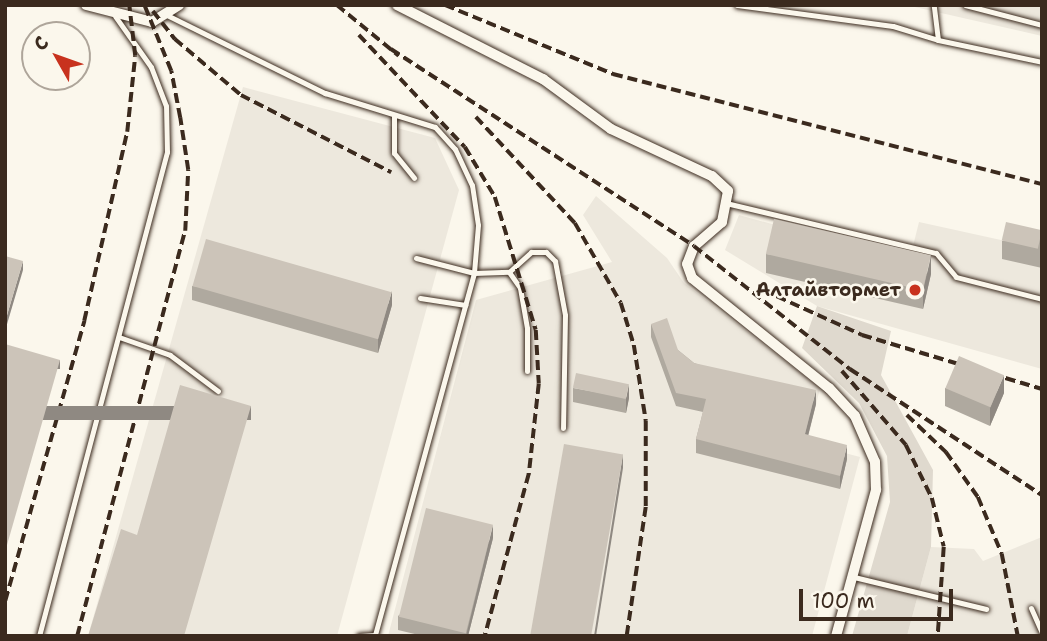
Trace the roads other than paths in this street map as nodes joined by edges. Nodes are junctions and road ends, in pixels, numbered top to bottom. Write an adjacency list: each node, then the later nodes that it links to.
1 (86, 5): 7 (street)
2 (179, 5): 8 (street)
3 (397, 5): 14 (street)
4 (737, 5): 10 (lane)
5 (934, 5): 10 (lane)
6 (965, 5): 9 (lane)
7 (115, 16): 8 (street); 21 (lane)
8 (169, 16): 12 (lane)
9 (1042, 25)
10 (938, 40): 11 (lane)
11 (1042, 62)
12 (394, 116): 13 (lane); 17 (lane)
13 (414, 178)
14 (730, 204): 19 (lane); 25 (street)
15 (416, 258): 17 (lane)
16 (509, 272): 17 (lane); 22 (lane); 24 (lane)
17 (474, 273): 20 (lane)
18 (420, 298): 20 (lane)
19 (1042, 299)
20 (465, 305): 30 (lane)
21 (119, 337): 23 (lane); 29 (lane)
22 (527, 371)
23 (218, 391)
24 (563, 428)
25 (854, 577): 27 (lane); 31 (street)
26 (1031, 608): 28 (lane)
27 (986, 609)
28 (1042, 633)
29 (38, 636)
30 (359, 636)
31 (836, 636)

